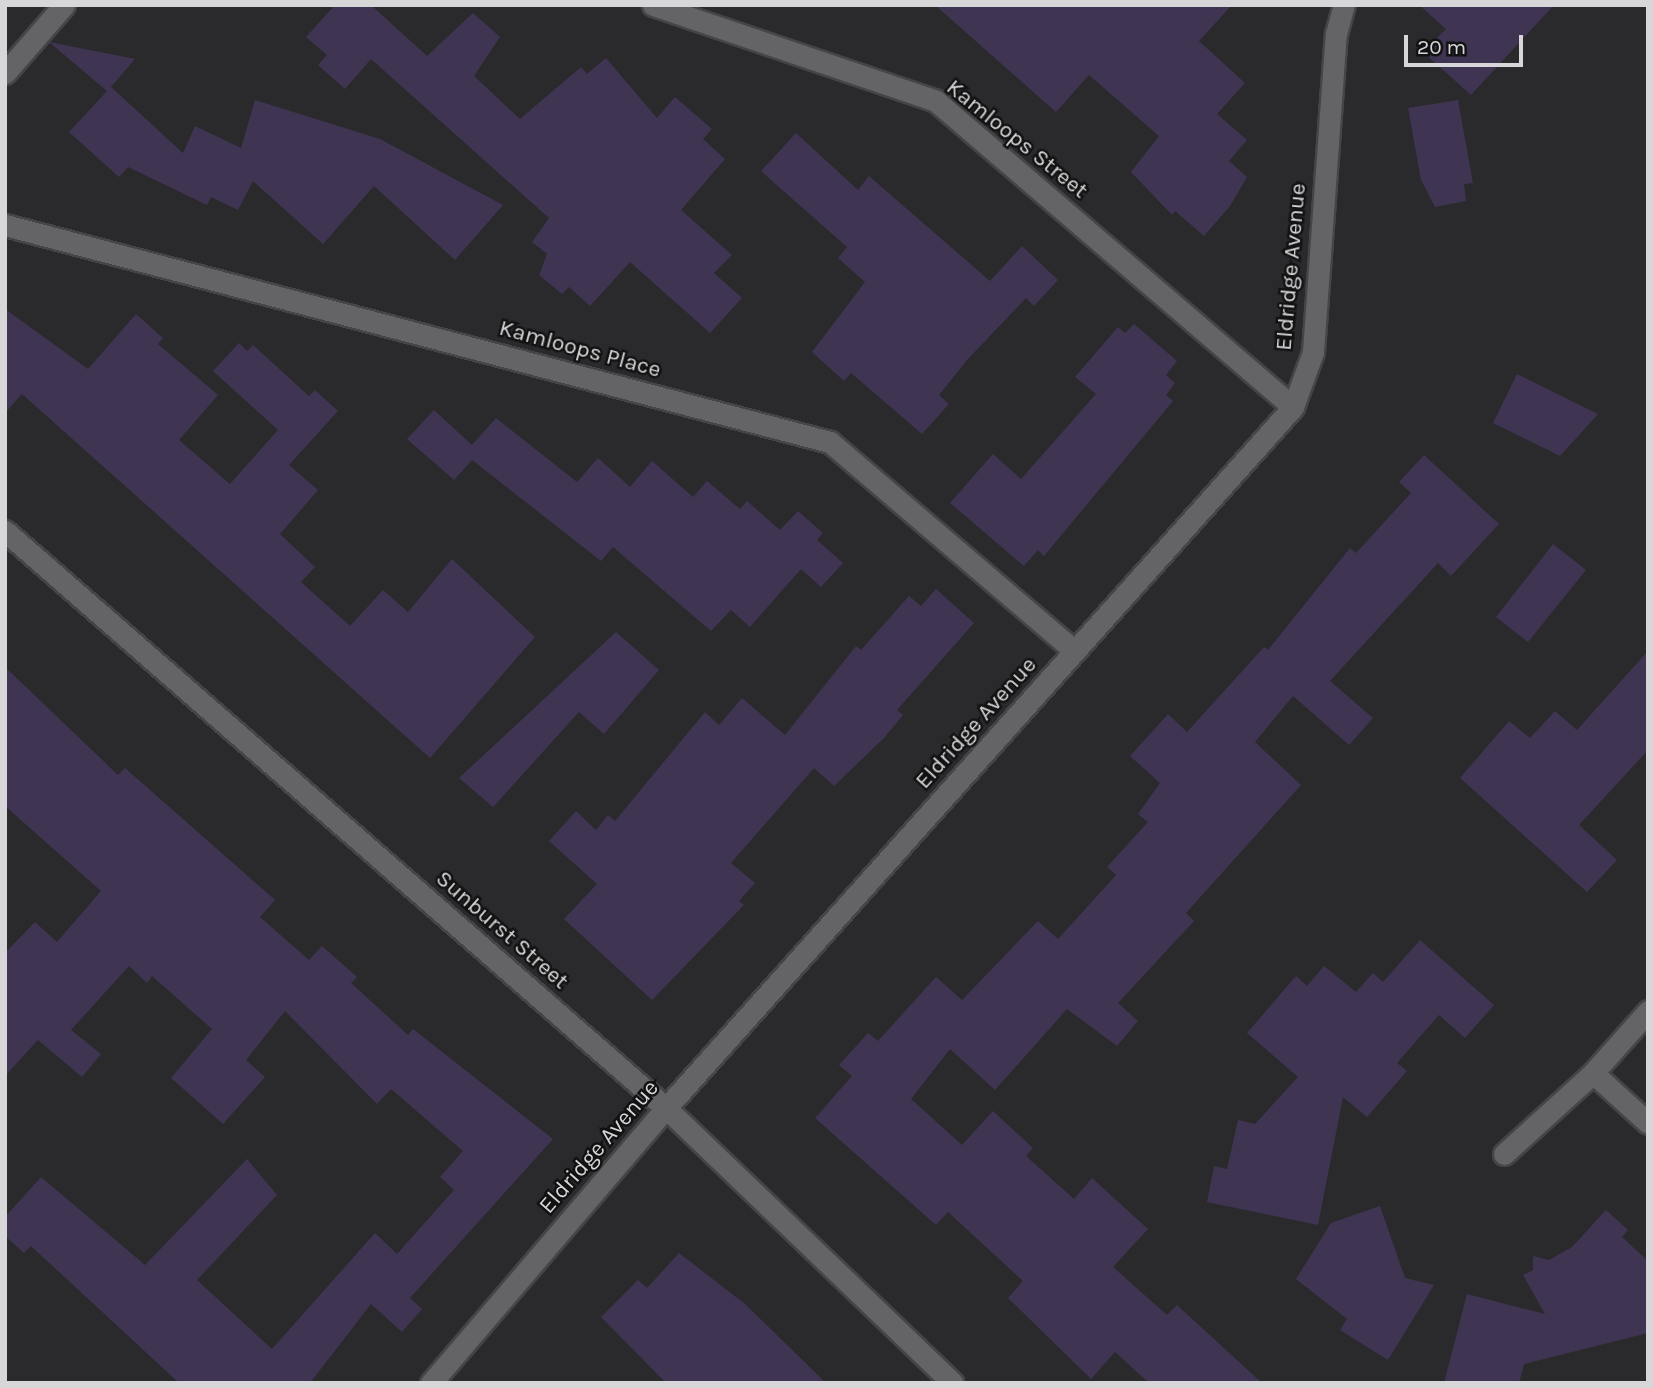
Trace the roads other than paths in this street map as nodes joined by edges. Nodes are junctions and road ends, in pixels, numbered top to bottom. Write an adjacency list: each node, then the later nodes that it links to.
1 (64, 5): 4 (street)
2 (653, 5): 6 (street, Kamloops Street)
3 (1344, 5): 6 (street, Eldridge Avenue)
4 (5, 73)
5 (5, 225): 8 (street, Kamloops Place)
6 (1293, 407): 8 (street, Eldridge Avenue)
7 (5, 531): 11 (street, Sunburst Street)
8 (1075, 651): 11 (street, Eldridge Avenue)
9 (1648, 1011): 10 (street)
10 (1593, 1073): 12 (street); 13 (street)
11 (666, 1108): 14 (street, Eldridge Avenue); 15 (street, Sunburst Street)
12 (1648, 1123)
13 (1504, 1154)
14 (431, 1383)
15 (953, 1383)

